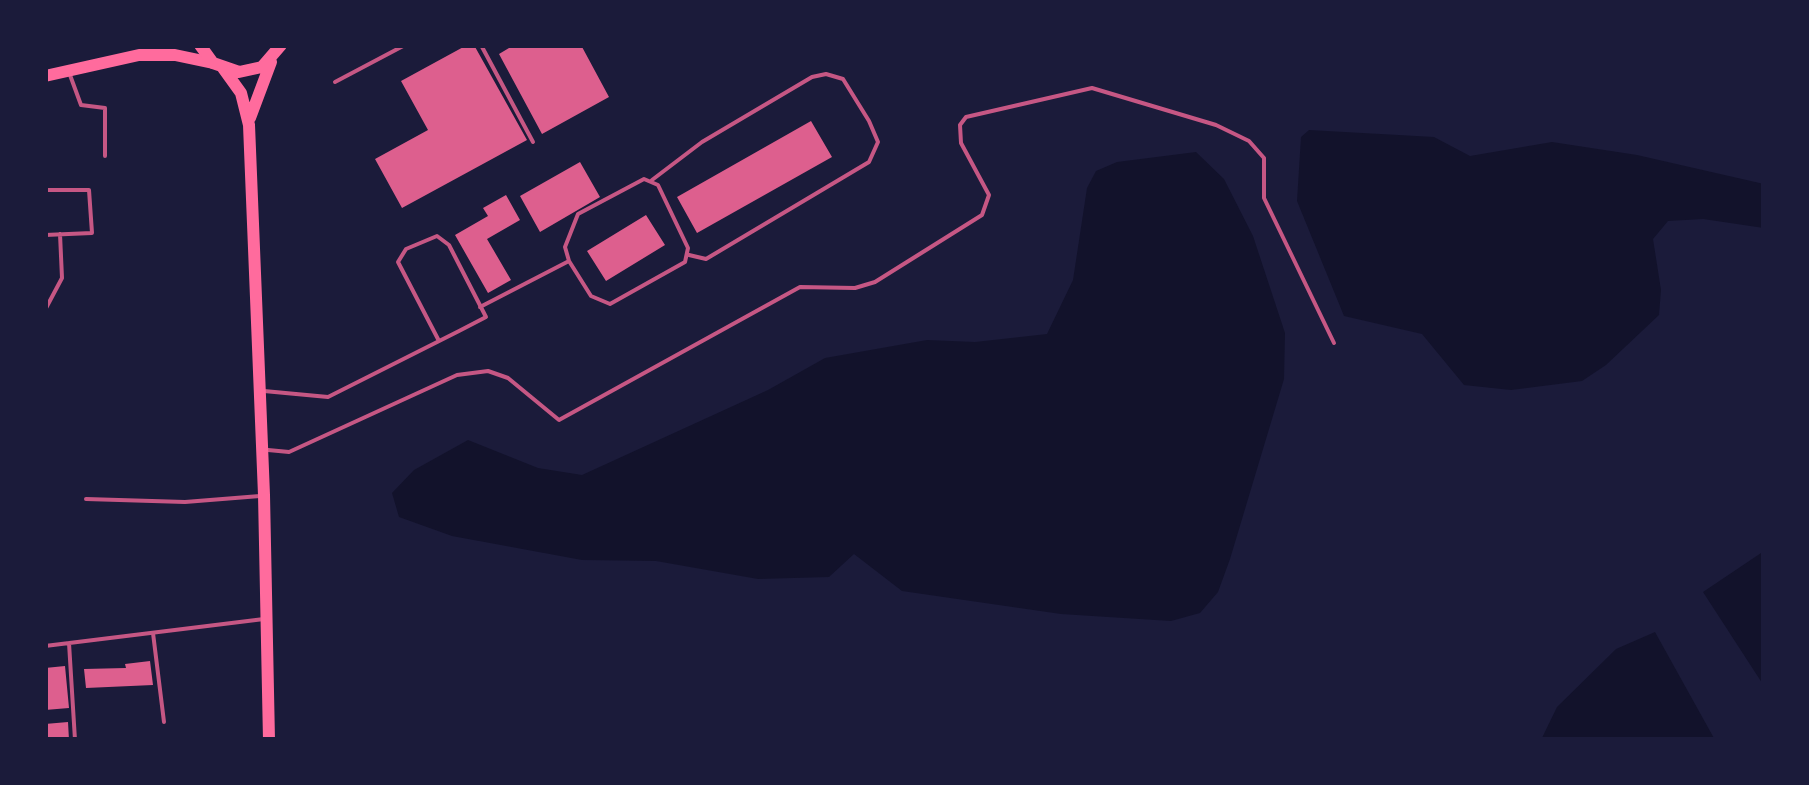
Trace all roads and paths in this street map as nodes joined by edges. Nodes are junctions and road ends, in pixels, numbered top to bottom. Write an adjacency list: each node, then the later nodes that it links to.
1 (161, 45): 6 (main road)
2 (200, 45): 7 (main road)
3 (405, 45): 10 (lane)
4 (481, 45): 12 (lane)
5 (278, 51): 7 (main road); 11 (main road)
6 (139, 55): 7 (main road); 8 (main road)
7 (218, 66): 11 (main road)
8 (68, 71): 9 (main road); 13 (lane)
9 (45, 76)
10 (335, 82)
11 (249, 126): 24 (main road)
12 (533, 142)
13 (105, 156)
14 (652, 180): 18 (lane); 18 (lane); 19 (lane)
15 (45, 190): 16 (lane)
16 (60, 234): 17 (lane); 21 (lane)
17 (45, 235)
18 (688, 256): 19 (lane)
19 (569, 261): 20 (lane)
20 (480, 307): 22 (lane); 22 (lane)
21 (45, 310)
22 (439, 341): 24 (lane)
23 (1334, 344): 25 (lane)
24 (260, 390): 25 (main road)
25 (263, 450): 26 (main road)
26 (264, 495): 27 (lane); 28 (main road)
27 (86, 499)
28 (268, 618): 29 (lane); 34 (main road)
29 (152, 632): 30 (lane); 32 (lane)
30 (69, 643): 31 (lane); 33 (lane)
31 (45, 646)
32 (164, 722)
33 (75, 740)
34 (269, 740)

